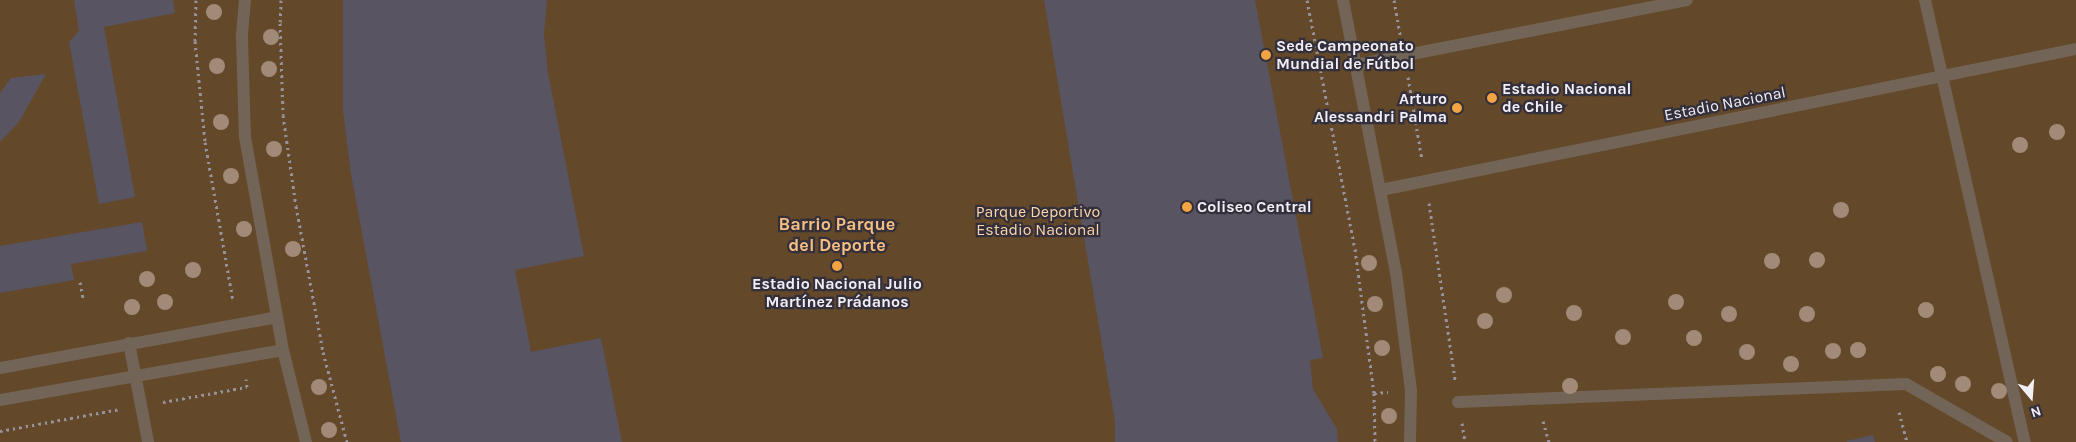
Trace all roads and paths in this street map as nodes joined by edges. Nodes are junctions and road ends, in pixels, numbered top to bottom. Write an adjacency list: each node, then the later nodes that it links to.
1 (196, 0): 18 (path)
2 (245, 0): 17 (street)
3 (281, 0): 31 (path)
4 (1307, 0): 32 (path)
5 (1343, 0): 11 (street)
6 (1394, 0): 10 (path)
7 (1686, 0): 10 (street)
8 (1925, 0): 12 (street)
9 (2076, 49): 12 (street, Estadio Nacional)
10 (1404, 56): 11 (street); 13 (path)
11 (1356, 65): 14 (street)
12 (1942, 77): 13 (street, Estadio Nacional); 37 (street)
13 (1426, 181): 14 (street, Estadio Nacional); 25 (path)
14 (1381, 190): 33 (street)
15 (80, 282): 16 (path)
16 (83, 298)
17 (276, 317): 18 (street); 20 (street)
18 (236, 324): 19 (street)
19 (129, 344): 22 (street); 23 (street)
20 (283, 350): 21 (street); 30 (street)
21 (242, 357): 23 (street); 26 (path)
22 (0, 368)
23 (136, 376): 24 (street); 26 (street)
24 (0, 400)
25 (1458, 402): 34 (path); 36 (street)
26 (141, 406): 28 (path); 29 (street)
27 (1899, 412): 35 (path)
28 (0, 431)
29 (148, 442)
30 (306, 442)
31 (347, 442)
32 (1375, 442)
33 (1410, 442)
34 (1465, 442)
35 (1908, 442)
36 (2006, 442)
37 (2026, 442)

